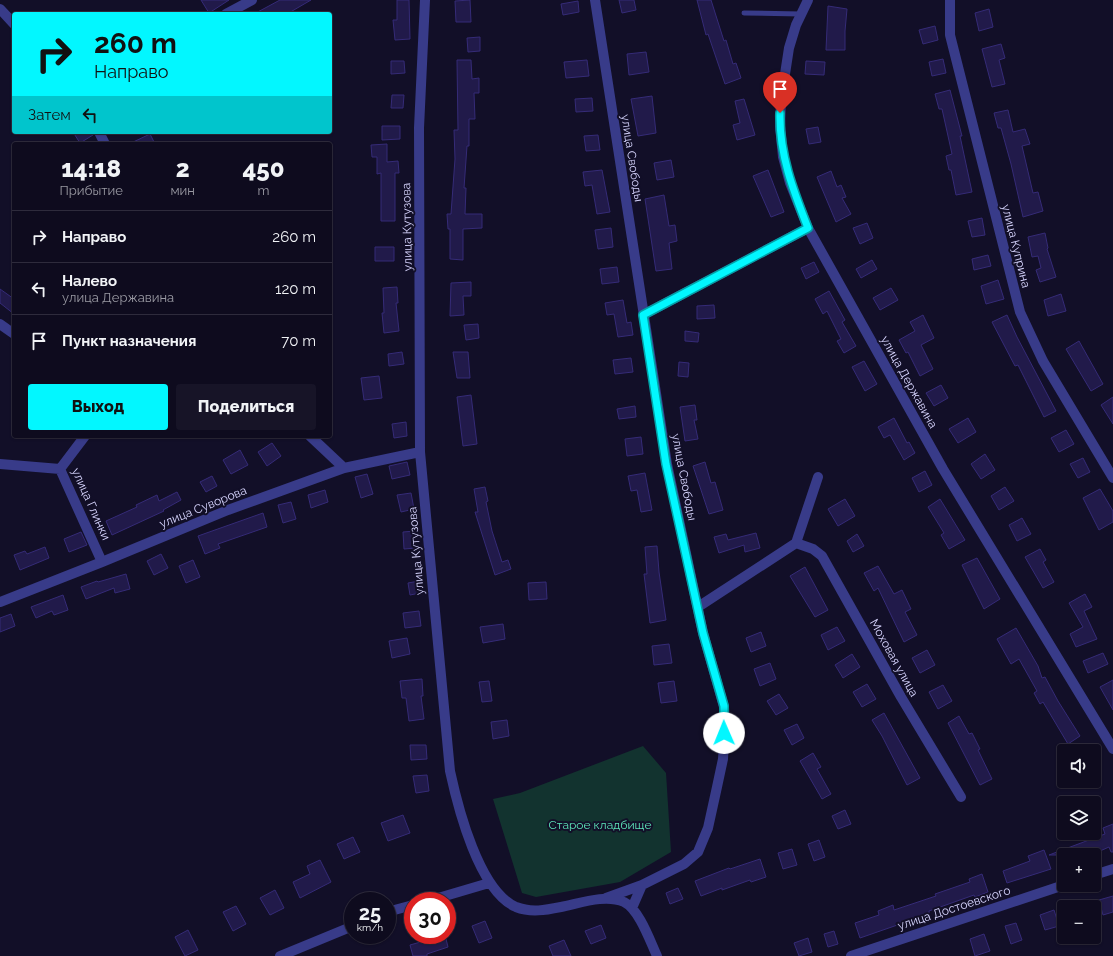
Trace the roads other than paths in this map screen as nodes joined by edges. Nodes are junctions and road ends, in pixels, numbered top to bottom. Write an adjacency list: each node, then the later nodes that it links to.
1 (252, 0): 7 (street)
2 (425, 0): 17 (street, улица Кутузова)
3 (595, 0): 12 (street, улица Свободы)
4 (808, 0): 9 (street, улица Державина)
5 (950, 0): 22 (street, улица Куприна)
6 (0, 9): 10 (street)
7 (230, 12)
8 (744, 13): 9 (lane)
9 (801, 14): 11 (street, улица Державина)
10 (12, 22)
11 (808, 228): 12 (street); 27 (street, улица Державина)
12 (643, 315): 26 (street, улица Свободы)
13 (0, 324): 14 (street)
14 (12, 333)
15 (83, 438): 19 (street)
16 (312, 438): 20 (street)
17 (420, 452): 20 (street, улица Суворова); 31 (street, улица Кутузова)
18 (0, 464): 19 (street, улица Глинки)
19 (60, 468): 24 (street, улица Глинки)
20 (344, 468): 24 (street, улица Суворова)
21 (818, 476): 23 (street)
22 (1113, 478)
23 (796, 543): 26 (street); 28 (street, Моховая улица)
24 (102, 562): 25 (street, улица Суворова)
25 (0, 602)
26 (698, 607): 32 (street, улица Свободы)
27 (1113, 749)
28 (961, 797)
29 (1113, 869): 30 (street)
30 (1101, 873)
31 (489, 882): 34 (street); 35 (street, улица Кутузова)
32 (642, 885): 35 (street, улица Свободы); 36 (street)
33 (1057, 887): 40 (street, улица Достоевского)
34 (456, 892)
35 (606, 898): 36 (street, улица Кутузова)
36 (632, 908): 39 (street)
37 (344, 930): 38 (street)
38 (280, 956)
39 (657, 956)
40 (851, 956)

